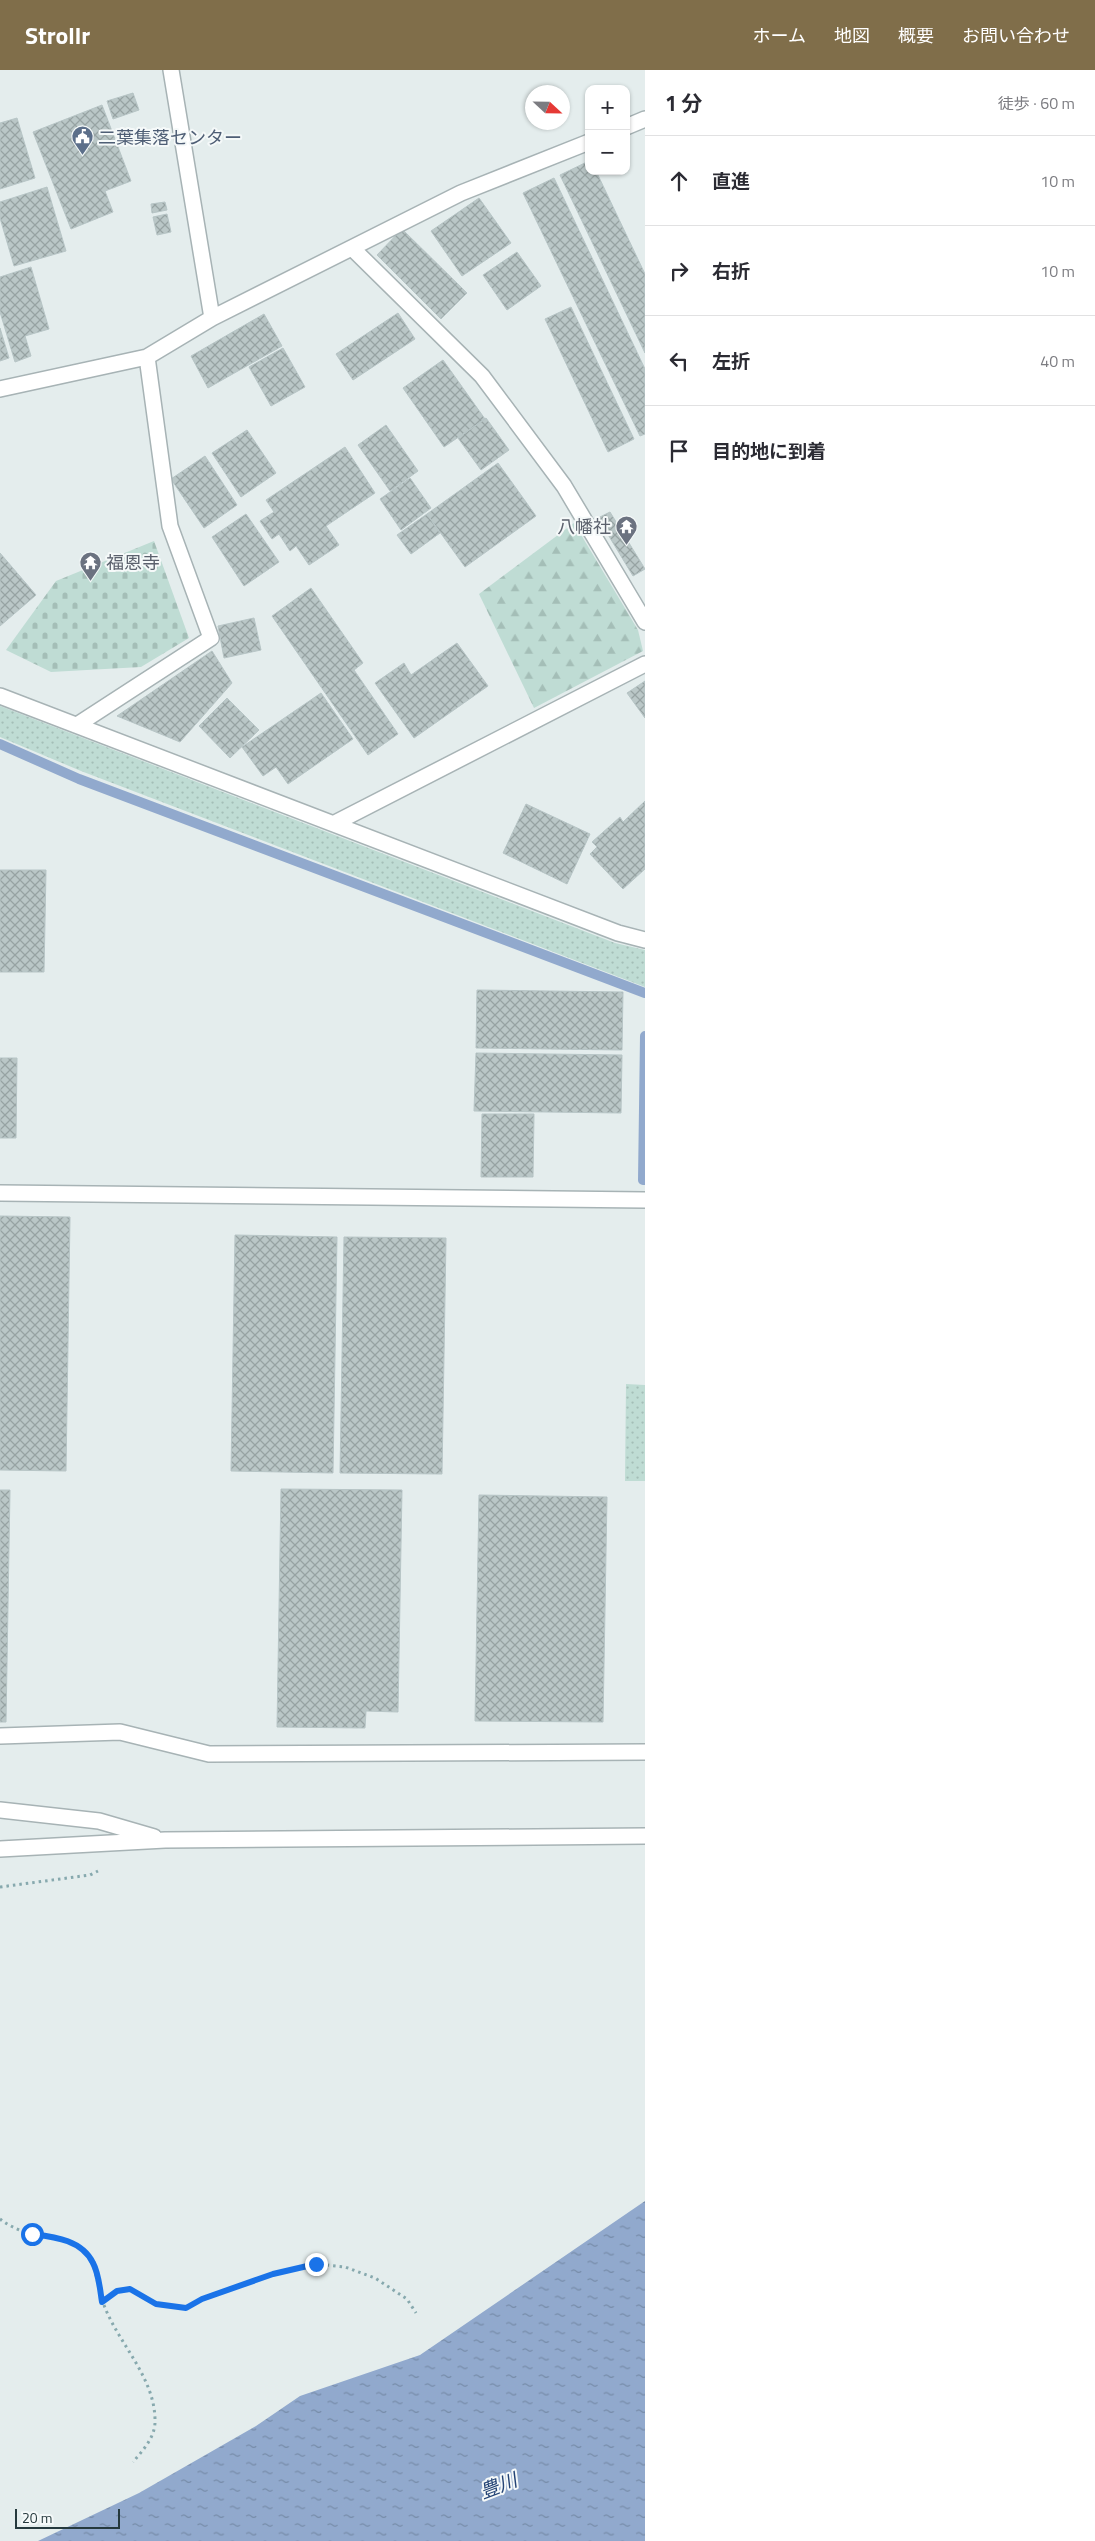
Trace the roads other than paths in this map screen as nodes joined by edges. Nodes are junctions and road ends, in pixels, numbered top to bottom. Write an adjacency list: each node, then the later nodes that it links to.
1 (171, 70): 6 (street)
2 (645, 119): 3 (street)
3 (630, 125)
4 (585, 144): 5 (street)
5 (352, 248): 6 (street); 9 (street)
6 (212, 318): 7 (street)
7 (147, 357): 8 (street); 12 (street)
8 (0, 390)
9 (645, 622)
10 (645, 664): 13 (street)
11 (0, 696): 12 (street)
12 (77, 725): 13 (street)
13 (335, 823): 14 (street)
14 (645, 940)
15 (0, 1193): 16 (street)
16 (645, 1200)
17 (0, 1736): 18 (street)
18 (645, 1752)
19 (0, 1810): 21 (street)
20 (645, 1836): 21 (street)
21 (165, 1840): 22 (street)
22 (0, 1850)

